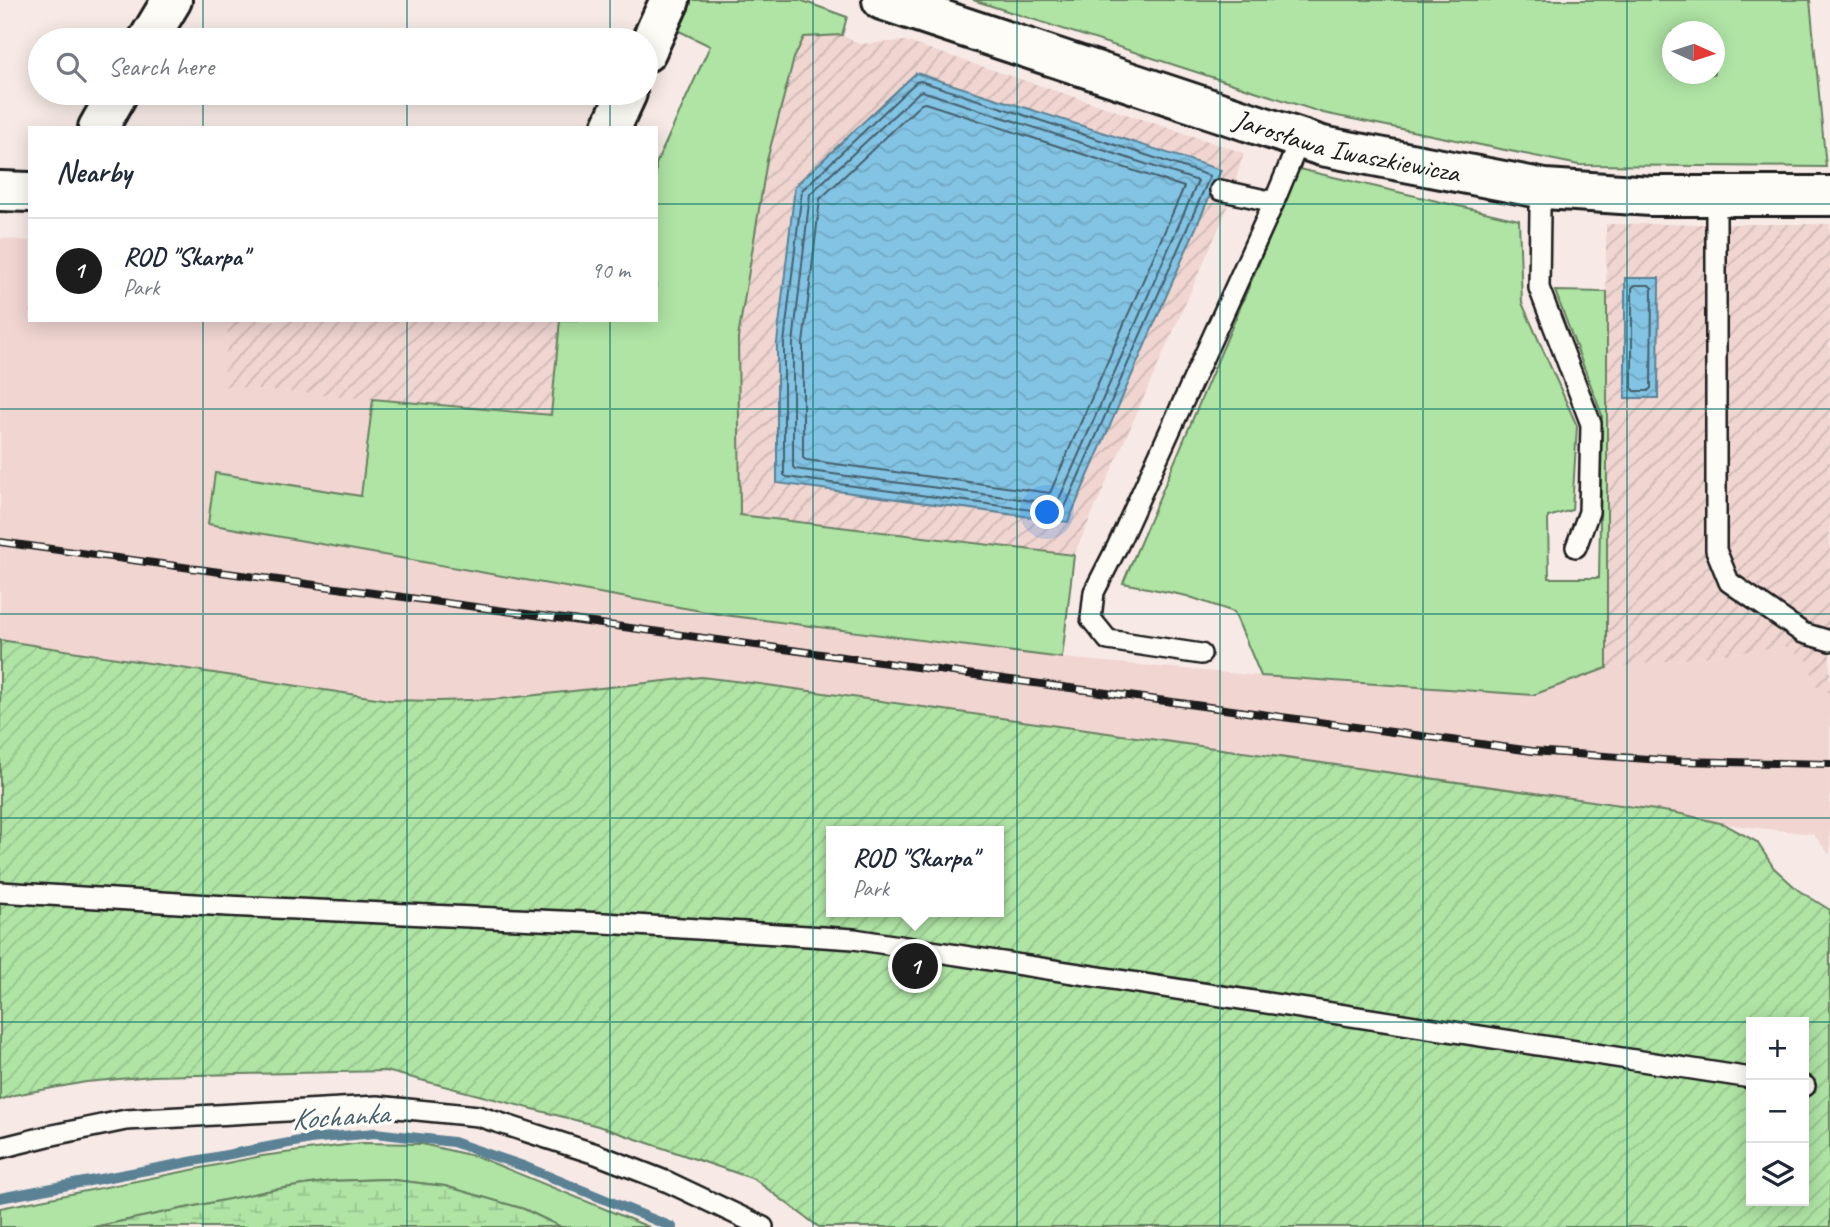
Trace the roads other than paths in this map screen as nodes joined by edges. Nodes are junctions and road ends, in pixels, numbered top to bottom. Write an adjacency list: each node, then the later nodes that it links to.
1 (172, 0): 4 (street)
2 (670, 0): 5 (street)
3 (882, 0): 10 (street, Jarosława Iwaszkiewicza)
4 (155, 28)
5 (657, 28)
6 (111, 105): 8 (street)
7 (622, 105): 9 (street)
8 (99, 126)
9 (612, 126)
10 (1300, 139): 11 (street, Jarosława Iwaszkiewicza); 17 (lane)
11 (1545, 189): 15 (street, Jarosława Iwaszkiewicza); 18 (lane)
12 (1220, 190): 17 (lane)
13 (0, 191): 14 (street)
14 (28, 192)
15 (1716, 196): 16 (street, Jarosława Iwaszkiewicza); 19 (lane)
16 (1830, 196)
17 (1274, 202): 20 (lane)
18 (1576, 547)
19 (1830, 641)
20 (1201, 654)
21 (0, 892): 22 (lane)
22 (1746, 1077)
23 (0, 1148): 24 (lane)
24 (763, 1227)

